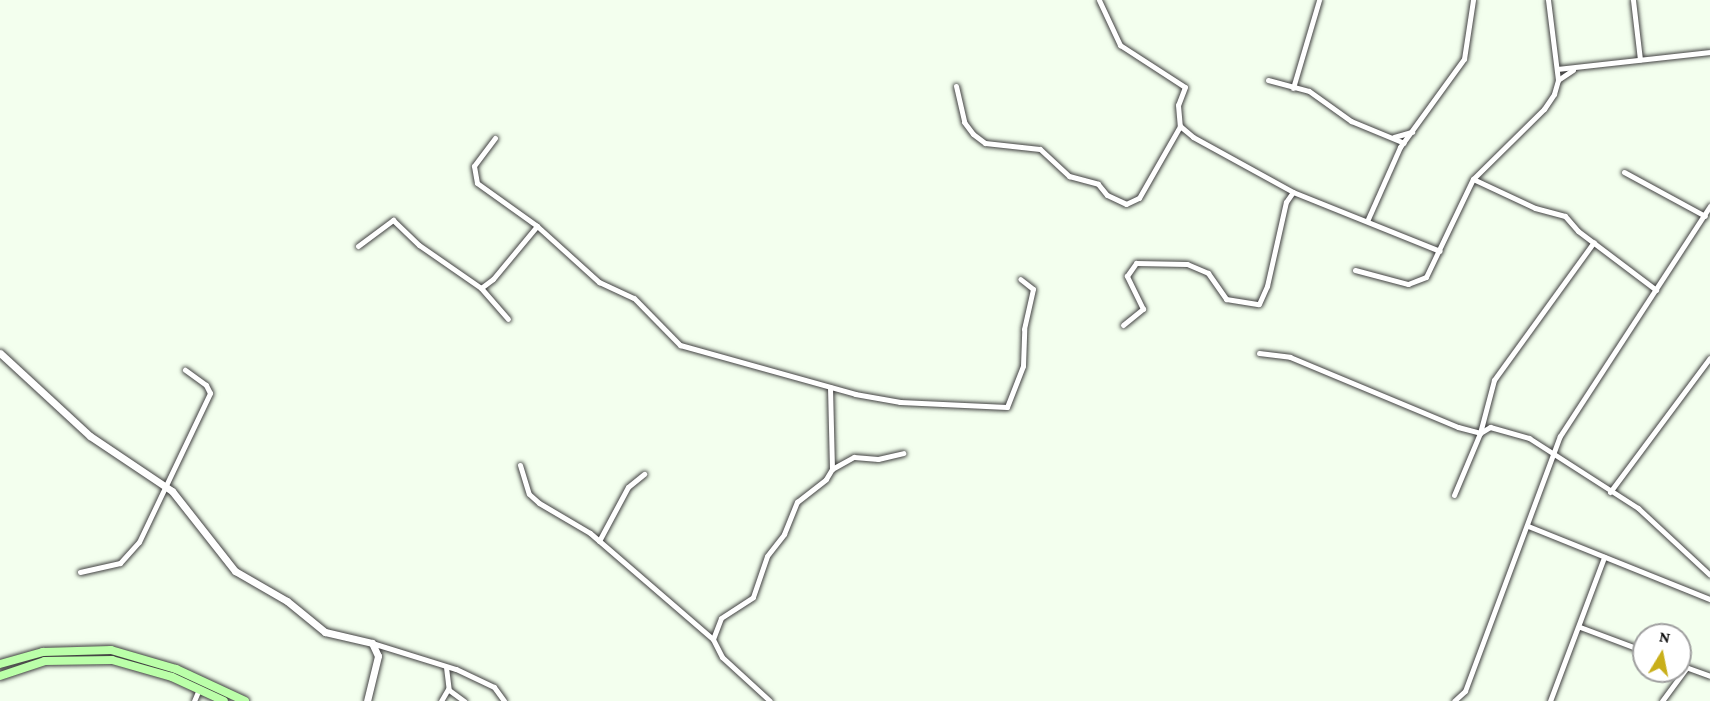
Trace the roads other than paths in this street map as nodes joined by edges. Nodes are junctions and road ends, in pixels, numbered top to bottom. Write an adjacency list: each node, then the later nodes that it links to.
1 (1099, 0): 14 (street)
2 (1319, 0): 13 (street)
3 (1473, 0): 15 (street)
4 (1548, 0): 8 (street)
5 (1634, 0): 7 (street)
6 (1710, 52): 7 (street)
7 (1640, 60): 9 (street)
8 (1557, 69): 9 (street); 11 (street)
9 (1572, 70): 11 (street)
10 (1268, 80): 13 (street)
11 (1558, 80): 19 (street)
12 (956, 86): 14 (street)
13 (1293, 88): 16 (street)
14 (1180, 126): 23 (street)
15 (1412, 132): 16 (street); 18 (street)
16 (1394, 137): 18 (street)
17 (495, 138): 27 (street)
18 (1404, 143): 26 (street)
19 (1480, 171): 21 (street); 22 (street)
20 (1624, 172): 25 (street)
21 (1473, 179): 22 (street); 30 (street)
22 (1481, 180): 28 (street)
23 (1293, 192): 26 (street); 36 (street)
24 (1710, 206): 25 (street)
25 (1705, 216): 34 (street)
26 (1368, 219): 30 (street)
27 (537, 226): 33 (street); 41 (street)
28 (1594, 242): 34 (street); 42 (street)
29 (358, 246): 33 (street)
30 (1440, 250): 31 (street)
31 (1355, 270)
32 (1020, 279): 41 (street)
33 (481, 288): 35 (street)
34 (1656, 290): 44 (street)
35 (508, 319)
36 (1123, 325)
37 (0, 353): 48 (street)
38 (1259, 353): 42 (street)
39 (1709, 362): 49 (street)
40 (185, 370): 48 (street)
41 (830, 387): 46 (street)
42 (1480, 433): 44 (street); 50 (street)
43 (903, 453): 46 (street)
44 (1553, 453): 49 (street); 51 (street)
45 (520, 465): 52 (street)
46 (832, 469): 58 (street)
47 (644, 474): 52 (street)
48 (164, 485): 54 (street); 59 (street)
49 (1610, 492): 55 (street)
50 (1454, 495)
51 (1528, 525): 53 (street); 71 (street)
52 (599, 541): 58 (street)
53 (1604, 557): 56 (street); 57 (street)
54 (80, 572)
55 (1710, 575)
56 (1710, 599)
57 (1580, 627): 60 (street); 80 (street)
58 (713, 639): 79 (street)
59 (372, 643): 64 (street); 75 (street)
60 (1632, 646)
61 (43, 652): 62 (main road); 63 (main road); 74 (main road)
62 (45, 661): 66 (main road); 69 (main road)
63 (0, 664)
64 (446, 667): 70 (street); 78 (street)
65 (1692, 669): 67 (street)
66 (0, 676)
67 (1710, 676)
68 (1675, 683): 81 (street)
69 (200, 689): 72 (street); 73 (main road)
70 (448, 689): 76 (street); 77 (street)
71 (1457, 700)
72 (194, 701)
73 (224, 701)
74 (243, 701)
75 (367, 701)
76 (441, 701)
77 (465, 701)
78 (504, 701)
79 (770, 701)
80 (1550, 701)
81 (1662, 701)

